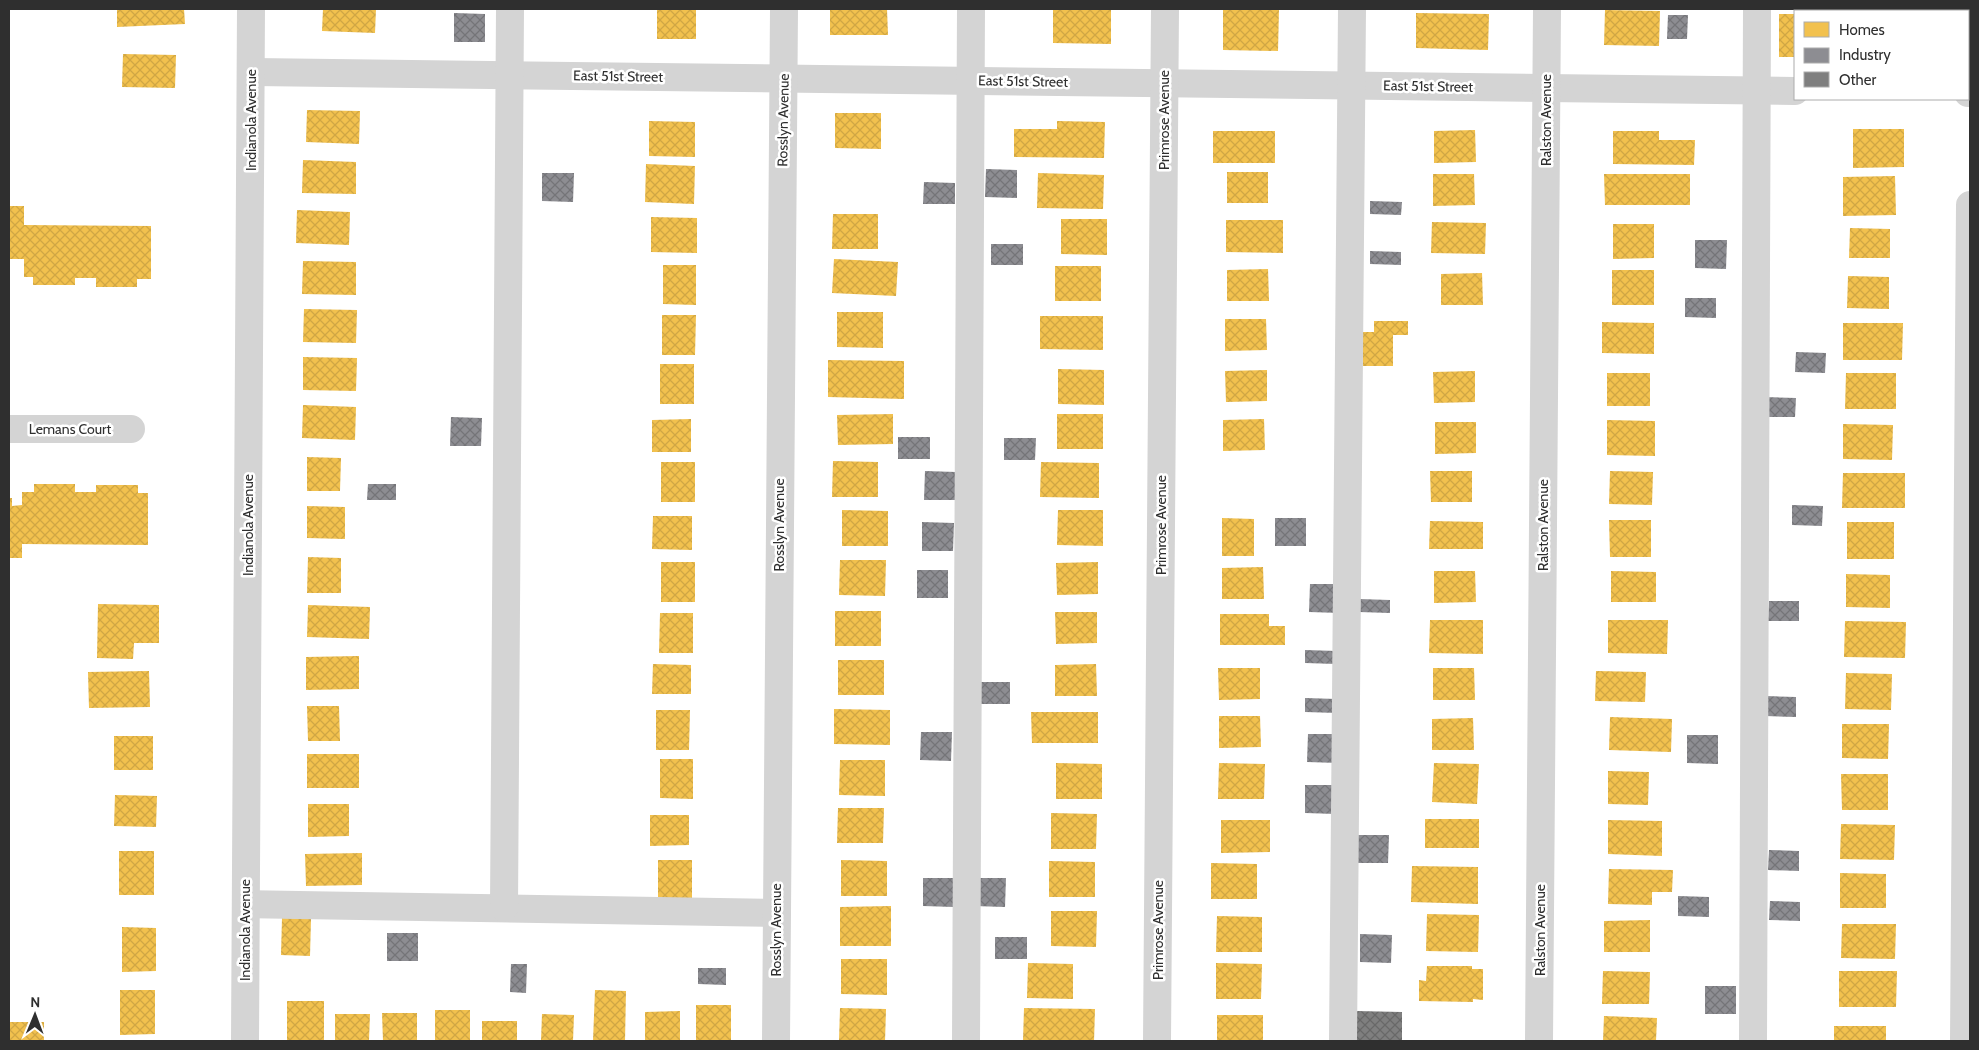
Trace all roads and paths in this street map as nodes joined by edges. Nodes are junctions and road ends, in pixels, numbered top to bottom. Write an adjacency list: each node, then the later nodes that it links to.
1 (251, 9): 9 (street, Indianola Avenue)
2 (510, 9): 10 (street)
3 (784, 9): 11 (street, Rosslyn Avenue)
4 (971, 9): 12 (street)
5 (1165, 9): 13 (street, Primrose Avenue)
6 (1352, 9): 14 (street)
7 (1547, 9): 15 (street, Ralston Avenue)
8 (1757, 9): 16 (street)
9 (251, 72): 10 (street, East 51st Street); 21 (street, Indianola Avenue)
10 (510, 75): 11 (street, East 51st Street); 22 (street)
11 (783, 78): 12 (street, East 51st Street); 23 (street, Rosslyn Avenue)
12 (970, 80): 13 (street, East 51st Street); 26 (street)
13 (1165, 83): 14 (street, East 51st Street); 27 (street, Primrose Avenue)
14 (1351, 85): 15 (street, East 51st Street); 28 (street)
15 (1547, 88): 16 (street, East 51st Street); 29 (street, Ralston Avenue)
16 (1756, 90): 17 (street, East 51st Street); 30 (street)
17 (1794, 91)
18 (1970, 205): 31 (street)
19 (131, 429): 20 (street, Lemans Court)
20 (9, 430)
21 (246, 904): 22 (street); 24 (street, Indianola Avenue)
22 (504, 908): 23 (street)
23 (776, 913): 25 (street, Rosslyn Avenue)
24 (245, 1041)
25 (776, 1041)
26 (966, 1041)
27 (1157, 1041)
28 (1343, 1041)
29 (1539, 1041)
30 (1753, 1041)
31 (1964, 1041)

